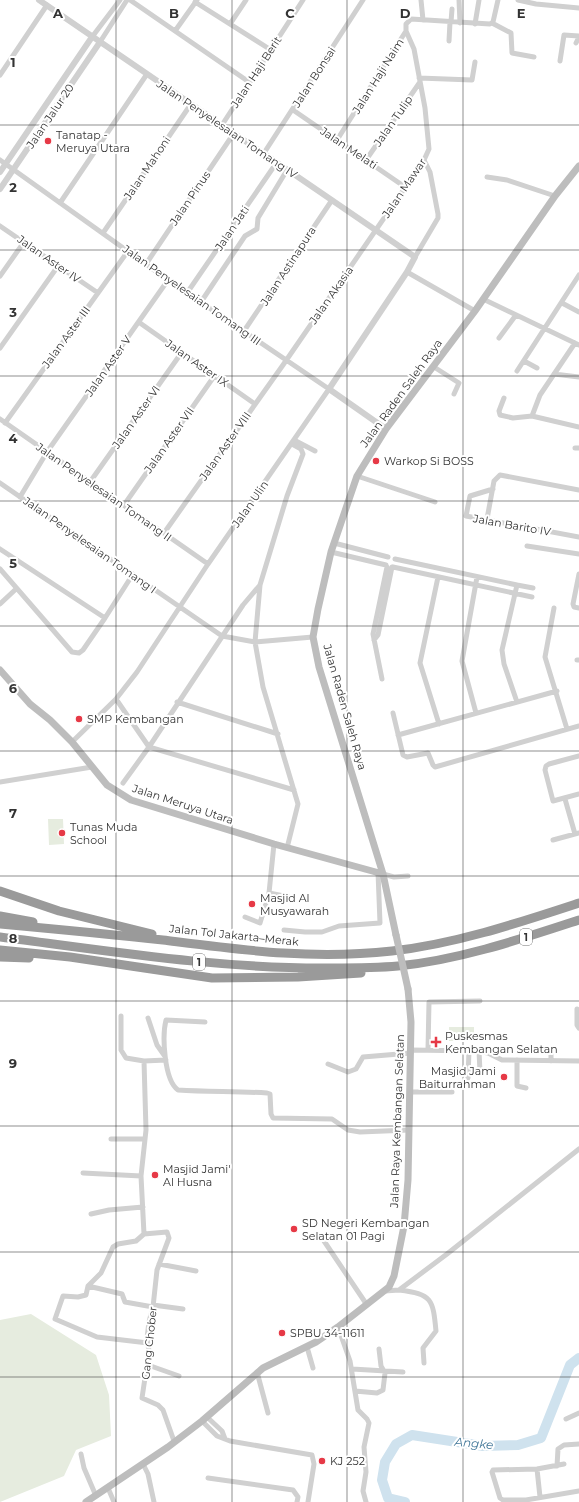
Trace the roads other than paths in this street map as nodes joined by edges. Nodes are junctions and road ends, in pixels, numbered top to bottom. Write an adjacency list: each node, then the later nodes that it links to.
1 (39, 0): 14 (street, Jalan Penyelesaian Tomang IV)
2 (120, 0): 26 (street)
3 (128, 0): 24 (street); 29 (street)
4 (246, 0): 22 (street)
5 (303, 0): 31 (street, Jalan Haji Berit)
6 (363, 0): 40 (street, Jalan Bonsai)
7 (421, 0): 18 (street)
8 (459, 0): 20 (street)
9 (479, 0): 23 (street)
10 (498, 0): 21 (street)
11 (518, 0): 15 (street)
12 (564, 0): 15 (street)
13 (196, 1): 22 (street); 24 (street)
14 (47, 5): 26 (street, Jalan Penyelesaian Tomang IV); 36 (street)
15 (565, 7): 16 (street)
16 (579, 8)
17 (452, 10): 19 (street)
18 (423, 20): 19 (street, Jalan Haji Naim); 25 (street, Jalan Haji Naim)
19 (451, 22): 20 (street, Jalan Haji Naim); 28 (street)
20 (460, 23): 23 (street, Jalan Haji Naim)
21 (492, 23): 23 (street, Jalan Haji Naim); 32 (street)
22 (230, 24): 31 (street)
23 (475, 24)
24 (175, 31): 38 (street)
25 (406, 31): 37 (street, Jalan Mawar); 43 (street, Jalan Haji Naim)
26 (92, 36): 29 (street, Jalan Penyelesaian Tomang IV); 47 (street, Jalan Jalur 20)
27 (579, 36): 30 (street); 33 (street)
28 (449, 41)
29 (100, 42): 35 (street, Jalan Penyelesaian Tomang IV); 50 (street, Jalan Jalur 20)
30 (576, 43)
31 (270, 50): 38 (street, Jalan Haji Berit)
32 (534, 57)
33 (560, 61)
34 (476, 62): 37 (street)
35 (147, 74): 39 (street, Jalan Penyelesaian Tomang IV); 58 (street)
36 (0, 76)
37 (419, 80): 45 (street, Jalan Tulip); 46 (street, Jalan Mawar)
38 (249, 82): 41 (street, Jalan Haji Berit)
39 (190, 104): 41 (street, Jalan Penyelesaian Tomang IV); 61 (street, Jalan Mahoni)
40 (293, 110): 43 (street, Jalan Melati); 44 (street, Jalan Bonsai)
41 (222, 125): 42 (street, Jalan Penyelesaian Tomang IV)
42 (234, 133): 44 (street, Jalan Penyelesaian Tomang IV); 65 (street, Jalan Pinus)
43 (337, 140): 45 (street, Jalan Melati)
44 (264, 154): 48 (street, Jalan Penyelesaian Tomang IV)
45 (366, 160): 54 (street, Jalan Melati)
46 (424, 160): 54 (street, Jalan Mawar); 64 (street)
47 (3, 162): 50 (street, Jalan Penyelesaian Tomang III); 52 (street, Jalan Jalur 20)
48 (277, 162): 51 (street, Jalan Penyelesaian Tomang IV); 72 (street, Jalan Jati)
49 (579, 166): 56 (main road, Jalan Raden Saleh Raya)
50 (13, 170): 55 (street, Jalan Jalur 20); 58 (street, Jalan Penyelesaian Tomang III)
51 (287, 170): 57 (street, Jalan Penyelesaian Tomang IV); 74 (street)
52 (0, 172)
53 (487, 176): 56 (street)
54 (405, 187): 60 (street, Jalan Mawar)
55 (0, 189)
56 (555, 196): 73 (main road, Jalan Raden Saleh Raya)
57 (332, 200): 60 (street, Jalan Penyelesaian Tomang IV); 81 (street, Jalan Astinapura)
58 (60, 203): 61 (street, Jalan Penyelesaian Tomang III)
59 (0, 226): 62 (street, Jalan Aster IV)
60 (376, 230): 64 (street, Jalan Penyelesaian Tomang IV); 86 (street, Jalan Akasia)
61 (103, 233): 63 (street, Jalan Penyelesaian Tomang III)
62 (24, 242): 66 (street, Jalan Aster IV); 69 (street)
63 (128, 251): 65 (street, Jalan Penyelesaian Tomang III); 71 (street, Jalan Aster III)
64 (415, 257): 67 (street, Jalan Ulin)
65 (146, 264): 70 (street, Jalan Penyelesaian Tomang III)
66 (58, 266): 71 (street, Jalan Aster IV); 84 (street)
67 (407, 272): 76 (street); 94 (street, Jalan Ulin)
68 (579, 275): 75 (street)
69 (0, 276)
70 (168, 280): 72 (street, Jalan Penyelesaian Tomang III); 79 (street, Jalan Aster V)
71 (98, 293): 99 (street, Jalan Aster III)
72 (188, 293): 74 (street, Jalan Penyelesaian Tomang III)
73 (483, 298): 76 (main road, Jalan Raden Saleh Raya); 78 (street)
74 (201, 302): 81 (street, Jalan Penyelesaian Tomang III)
75 (562, 303): 77 (street); 80 (street)
76 (475, 311): 88 (main road, Jalan Raden Saleh Raya)
77 (579, 312)
78 (516, 315): 80 (street); 82 (street)
79 (140, 323): 85 (street, Jalan Aster IX); 104 (street, Jalan Aster V)
80 (545, 329): 83 (street); 87 (street)
81 (244, 331): 86 (street, Jalan Penyelesaian Tomang III)
82 (499, 338)
83 (577, 344): 91 (street)
84 (0, 348)
85 (182, 352): 92 (street, Jalan Aster IX); 106 (street, Jalan Aster VI)
86 (286, 360): 94 (street, Jalan Penyelesaian Tomang III); 97 (street, Jalan Aster VIII)
87 (524, 361): 89 (street); 90 (street)
88 (434, 367): 95 (street); 101 (main road, Jalan Raden Saleh Raya)
89 (537, 368)
90 (517, 371)
91 (554, 374): 93 (street); 98 (street)
92 (215, 375): 97 (street, Jalan Aster IX); 112 (street, Jalan Aster VII)
93 (579, 377)
94 (329, 389): 101 (street, Jalan Penyelesaian Tomang III); 102 (street, Jalan Ulin)
95 (454, 394)
96 (504, 398): 98 (street)
97 (255, 404): 114 (street, Jalan Aster VIII)
98 (532, 416): 100 (street)
99 (2, 421): 104 (street, Jalan Penyelesaian Tomang II)
100 (579, 427)
101 (386, 429): 105 (main road, Jalan Raden Saleh Raya)
102 (293, 442): 103 (street); 123 (street, Jalan Ulin); 131 (street)
103 (315, 451)
104 (47, 452): 106 (street, Jalan Penyelesaian Tomang II); 110 (street, Jalan Aster V)
105 (357, 476): 111 (street); 116 (main road, Jalan Raden Saleh Raya)
106 (90, 482): 112 (street, Jalan Penyelesaian Tomang II)
107 (0, 483): 110 (street, Jalan Penyelesaian Tomang I)
108 (493, 489): 109 (street); 113 (street); 113 (street, Jalan Barito IV)
109 (579, 490)
110 (20, 497): 126 (street, Jalan Penyelesaian Tomang I)
111 (435, 502)
112 (124, 506): 114 (street, Jalan Penyelesaian Tomang II)
113 (487, 519): 115 (street, Jalan Barito IV)
114 (164, 533): 123 (street, Jalan Penyelesaian Tomang II)
115 (579, 537)
116 (334, 543): 119 (main road, Jalan Raden Saleh Raya); 121 (street)
117 (527, 546): 120 (street)
118 (0, 549): 141 (street)
119 (332, 552): 124 (street); 143 (main road, Jalan Raden Saleh Raya)
120 (579, 554)
121 (388, 557): 122 (street); 124 (street)
122 (395, 559): 124 (street); 129 (street)
123 (208, 564): 138 (street, Jalan Ulin)
124 (389, 566): 128 (street); 146 (street)
125 (0, 569): 133 (street)
126 (133, 574): 138 (street, Jalan Penyelesaian Tomang I); 141 (street)
127 (579, 574): 139 (street)
128 (438, 577): 132 (street); 153 (street)
129 (477, 577): 130 (street); 132 (street)
130 (517, 584): 134 (street); 135 (street)
131 (260, 585): 142 (street); 144 (street)
132 (475, 585): 135 (street); 152 (street)
133 (16, 588): 137 (street); 141 (street)
134 (534, 588)
135 (515, 593): 136 (street); 150 (street)
136 (532, 597)
137 (0, 604)
138 (179, 607): 142 (street, Jalan Penyelesaian Tomang I); 148 (street, Jalan Ulin)
139 (576, 607)
140 (554, 608): 147 (street)
141 (105, 618)
142 (222, 636): 144 (street); 149 (street)
143 (313, 637): 144 (street); 171 (main road, Jalan Raden Saleh Raya)
144 (255, 642): 156 (street)
145 (0, 670): 158 (main road, Jalan Meruya Utara)
146 (382, 679)
147 (557, 691): 150 (street); 155 (street)
148 (116, 699): 158 (street, Jalan Ulin); 159 (street)
149 (177, 702): 156 (street); 159 (street)
150 (517, 702): 152 (street)
151 (393, 713): 157 (street)
152 (476, 713): 153 (street)
153 (439, 724): 157 (street)
154 (579, 726): 155 (street)
155 (567, 729): 157 (street)
156 (278, 734): 164 (street)
157 (398, 735)
158 (72, 742): 161 (main road, Jalan Meruya Utara)
159 (149, 747): 163 (street); 164 (street)
160 (579, 756): 166 (street)
161 (92, 767): 162 (street); 169 (main road, Jalan Meruya Utara)
162 (0, 782)
163 (123, 783)
164 (294, 790): 170 (street)
165 (579, 794): 166 (street)
166 (565, 799): 167 (street)
167 (577, 833): 168 (street)
168 (553, 840)
169 (274, 844): 170 (main road, Jalan Meruya Utara); 174 (street)
170 (287, 848): 171 (main road, Jalan Meruya Utara)
171 (381, 873): 172 (street); 181 (street); 189 (main road, Jalan Raden Saleh Raya, bridge)
172 (408, 876)
173 (0, 891): 184 (highway)
174 (269, 893): 175 (street); 178 (street)
175 (289, 897)
176 (579, 904): 184 (highway, Jalan Tol Jakarta–Merak / 1)
177 (0, 916): 182 (highway)
178 (244, 917)
179 (579, 920): 188 (highway, 1)
180 (0, 924): 182 (highway, Jalan Tol Jakarta–Merak / 1)
181 (284, 930)
182 (93, 932): 184 (highway, Jalan Tol Jakarta–Merak / 1)
183 (0, 937): 188 (highway, 1)
184 (181, 942)
185 (0, 950): 187 (highway)
186 (0, 957): 187 (highway)
187 (70, 957): 188 (highway)
188 (398, 966)
189 (408, 989): 199 (main road, Jalan Raya Kembangan Selatan)
190 (480, 1001): 196 (street)
191 (577, 1009): 195 (street)
192 (121, 1016): 203 (street)
193 (148, 1018): 201 (street)
194 (205, 1022): 201 (street)
195 (579, 1028)
196 (428, 1050): 197 (street); 199 (street)
197 (469, 1050): 198 (street); 208 (street)
198 (479, 1051): 202 (street); 207 (street)
199 (411, 1052): 206 (street); 210 (main road, Jalan Raya Kembangan Selatan)
200 (551, 1052): 204 (street)
201 (165, 1058): 203 (street); 212 (street)
202 (517, 1060): 204 (street); 209 (street)
203 (144, 1061): 213 (street)
204 (551, 1061): 205 (street)
205 (579, 1061)
206 (328, 1064)
207 (480, 1072)
208 (468, 1078)
209 (526, 1088)
210 (410, 1092): 211 (street); 212 (main road, Jalan Raya Kembangan Selatan)
211 (452, 1092)
212 (409, 1130): 226 (main road, Jalan Raya Kembangan Selatan)
213 (145, 1138): 214 (street); 217 (street)
214 (111, 1139)
215 (579, 1149): 225 (street)
216 (83, 1173): 217 (street)
217 (141, 1176): 218 (street)
218 (142, 1207): 219 (street); 220 (street)
219 (92, 1214)
220 (144, 1234): 222 (street, Gang Chober); 224 (street)
221 (324, 1240): 228 (street)
222 (159, 1264): 223 (street); 227 (street, Gang Chober)
223 (196, 1271)
224 (88, 1286): 227 (street); 231 (street)
225 (399, 1290): 226 (street); 234 (street)
226 (385, 1291): 228 (main road, Jalan Raya Kembangan Selatan)
227 (153, 1306): 229 (street); 231 (street, Gang Chober)
228 (367, 1306): 230 (main road, Jalan Raya Kembangan Selatan)
229 (183, 1309)
230 (338, 1327): 232 (main road, Jalan Raya Kembangan Selatan); 237 (street)
231 (148, 1343): 235 (street, Gang Chober)
232 (307, 1347): 236 (street); 239 (main road, Jalan Raya Kembangan Selatan)
233 (380, 1349): 238 (street)
234 (424, 1363)
235 (148, 1365): 241 (street); 247 (street, Gang Chober)
236 (313, 1368)
237 (352, 1369): 238 (street); 242 (street)
238 (384, 1370): 240 (street); 242 (street)
239 (257, 1372): 243 (street); 245 (main road, Jalan Raya Kembangan Selatan)
240 (403, 1372)
241 (179, 1376)
242 (355, 1391): 259 (street)
243 (268, 1413)
244 (579, 1413): 246 (street)
245 (204, 1419): 247 (main road, Jalan Raya Kembangan Selatan); 265 (street)
246 (566, 1419)
247 (174, 1441): 250 (main road, Jalan Raya Kembangan Selatan)
248 (579, 1444): 252 (street)
249 (81, 1454): 257 (street)
250 (143, 1464): 255 (main road, Jalan Raya Kembangan Selatan); 263 (street)
251 (564, 1464): 252 (street)
252 (557, 1466): 253 (street)
253 (537, 1469): 258 (street); 260 (street)
254 (208, 1478): 264 (street)
255 (108, 1488): 257 (main road, Jalan Raya Kembangan Selatan); 262 (street)
256 (579, 1491): 258 (street)
257 (96, 1496): 261 (main road, Jalan Raya Kembangan Selatan)
258 (540, 1497): 260 (street)
259 (364, 1500)
260 (526, 1501)
261 (86, 1502)
262 (114, 1502)
263 (154, 1502)
264 (298, 1502)
265 (308, 1502)

